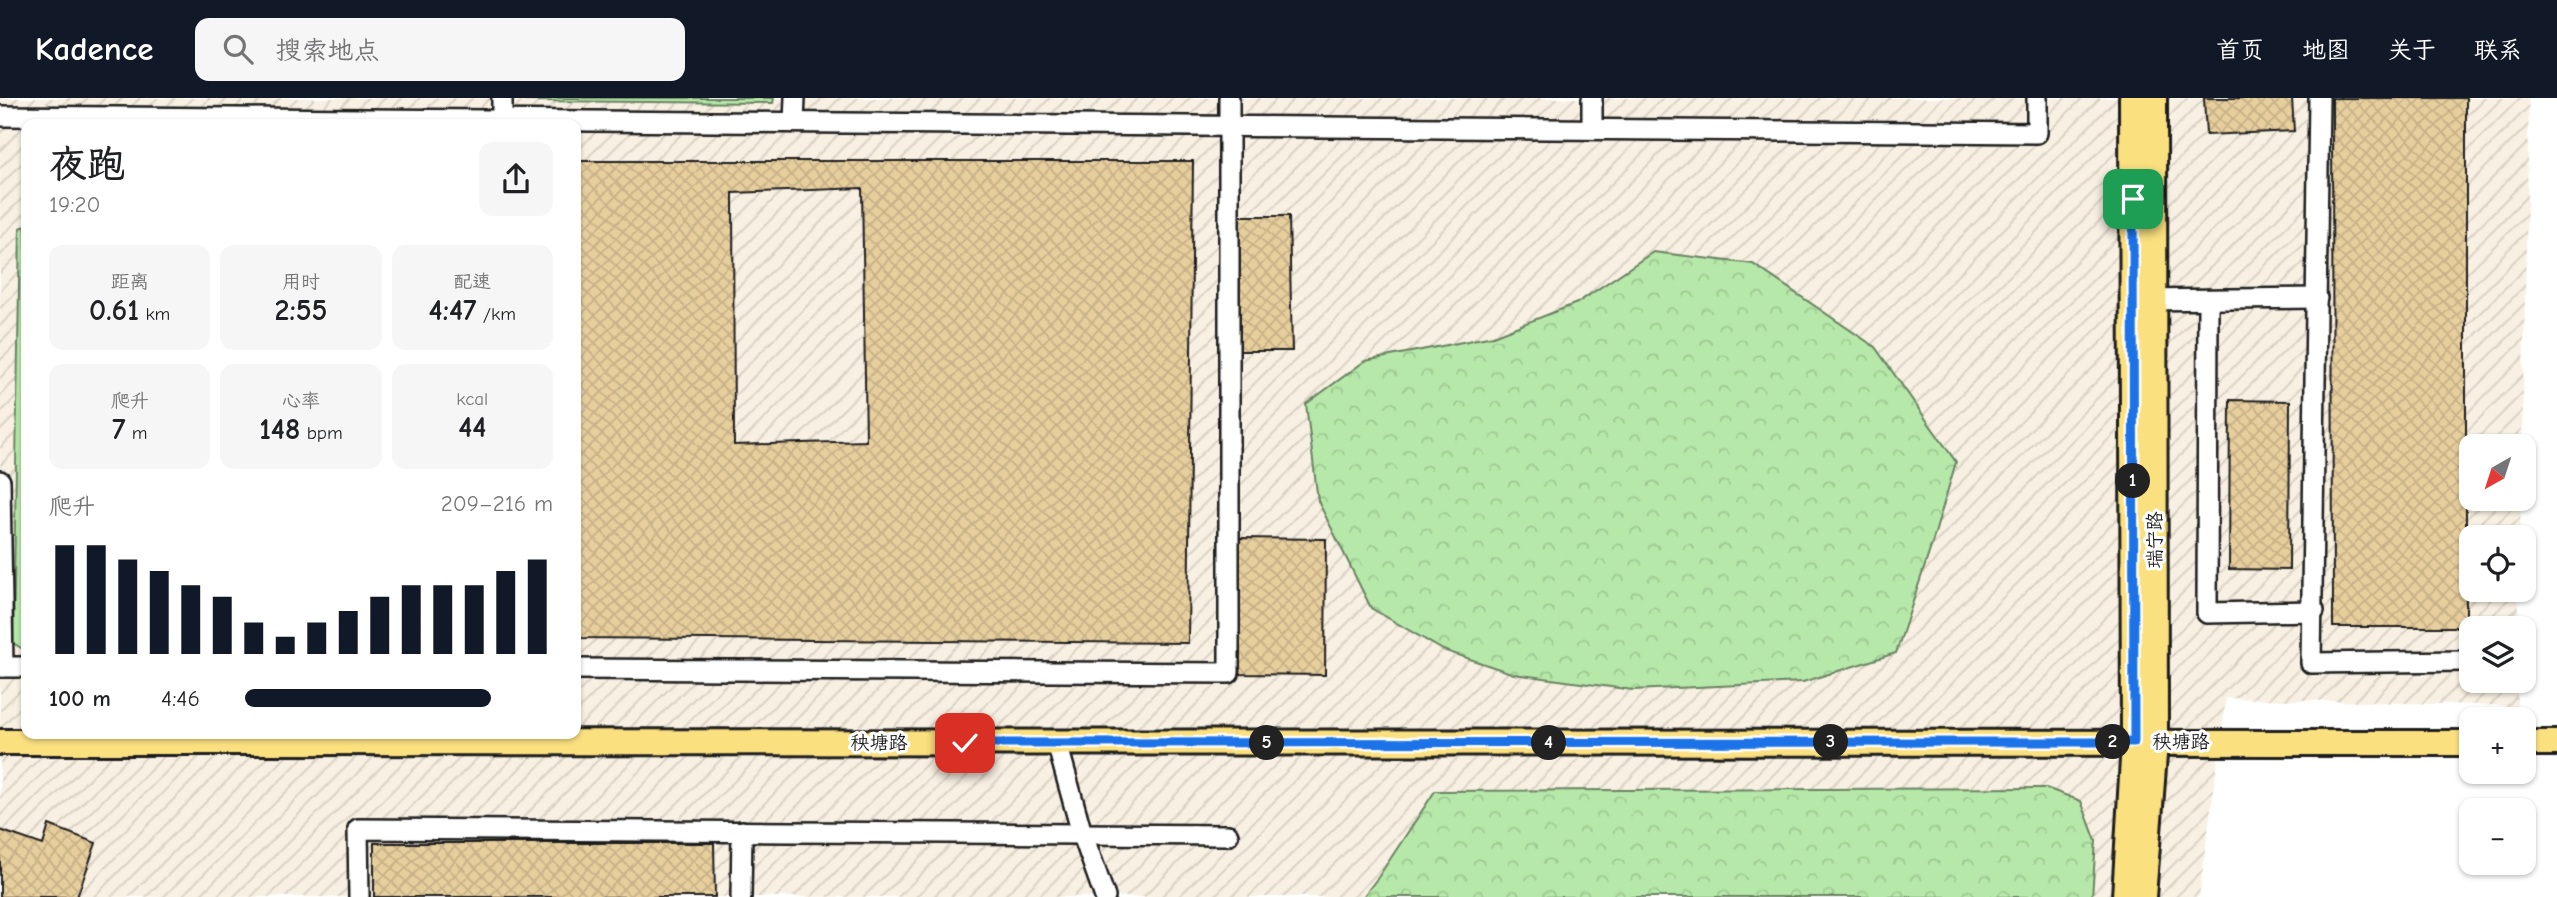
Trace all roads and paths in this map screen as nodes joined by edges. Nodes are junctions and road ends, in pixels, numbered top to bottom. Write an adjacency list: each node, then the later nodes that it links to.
1 (502, 98): 11 (street)
2 (794, 98): 13 (street)
3 (1229, 98): 14 (street)
4 (1592, 98): 15 (street)
5 (2037, 98): 15 (street)
6 (2132, 98): 17 (main road, 瑞宁路)
7 (2154, 98): 17 (main road, 瑞宁路)
8 (2319, 98): 16 (street)
9 (0, 116): 10 (street)
10 (251, 119)
11 (502, 119)
12 (581, 122): 13 (street)
13 (794, 122): 14 (street)
14 (1229, 124): 15 (street); 24 (street)
15 (1592, 128)
16 (2317, 298): 18 (street); 20 (street)
17 (2144, 300): 18 (street); 28 (main road, 瑞宁路)
18 (2208, 300): 20 (street)
19 (0, 481): 22 (street)
20 (2314, 611): 21 (street)
21 (2459, 661)
22 (1, 667): 23 (street)
23 (21, 667)
24 (581, 669)
25 (379, 739): 27 (main road, 秧塘路)
26 (581, 739): 29 (main road, 秧塘路)
27 (0, 742)
28 (2145, 742): 29 (main road, 秧塘路); 30 (main road, 秧塘路); 39 (main road, 瑞宁路); 40 (main road, 瑞宁路)
29 (1057, 743): 34 (street)
30 (2459, 743)
31 (2536, 743): 32 (main road)
32 (2557, 743)
33 (742, 831): 34 (street); 36 (street); 37 (street)
34 (1082, 834): 35 (street); 38 (street)
35 (1228, 835)
36 (359, 897)
37 (741, 897)
38 (1104, 897)
39 (2125, 897)
40 (2143, 897)

